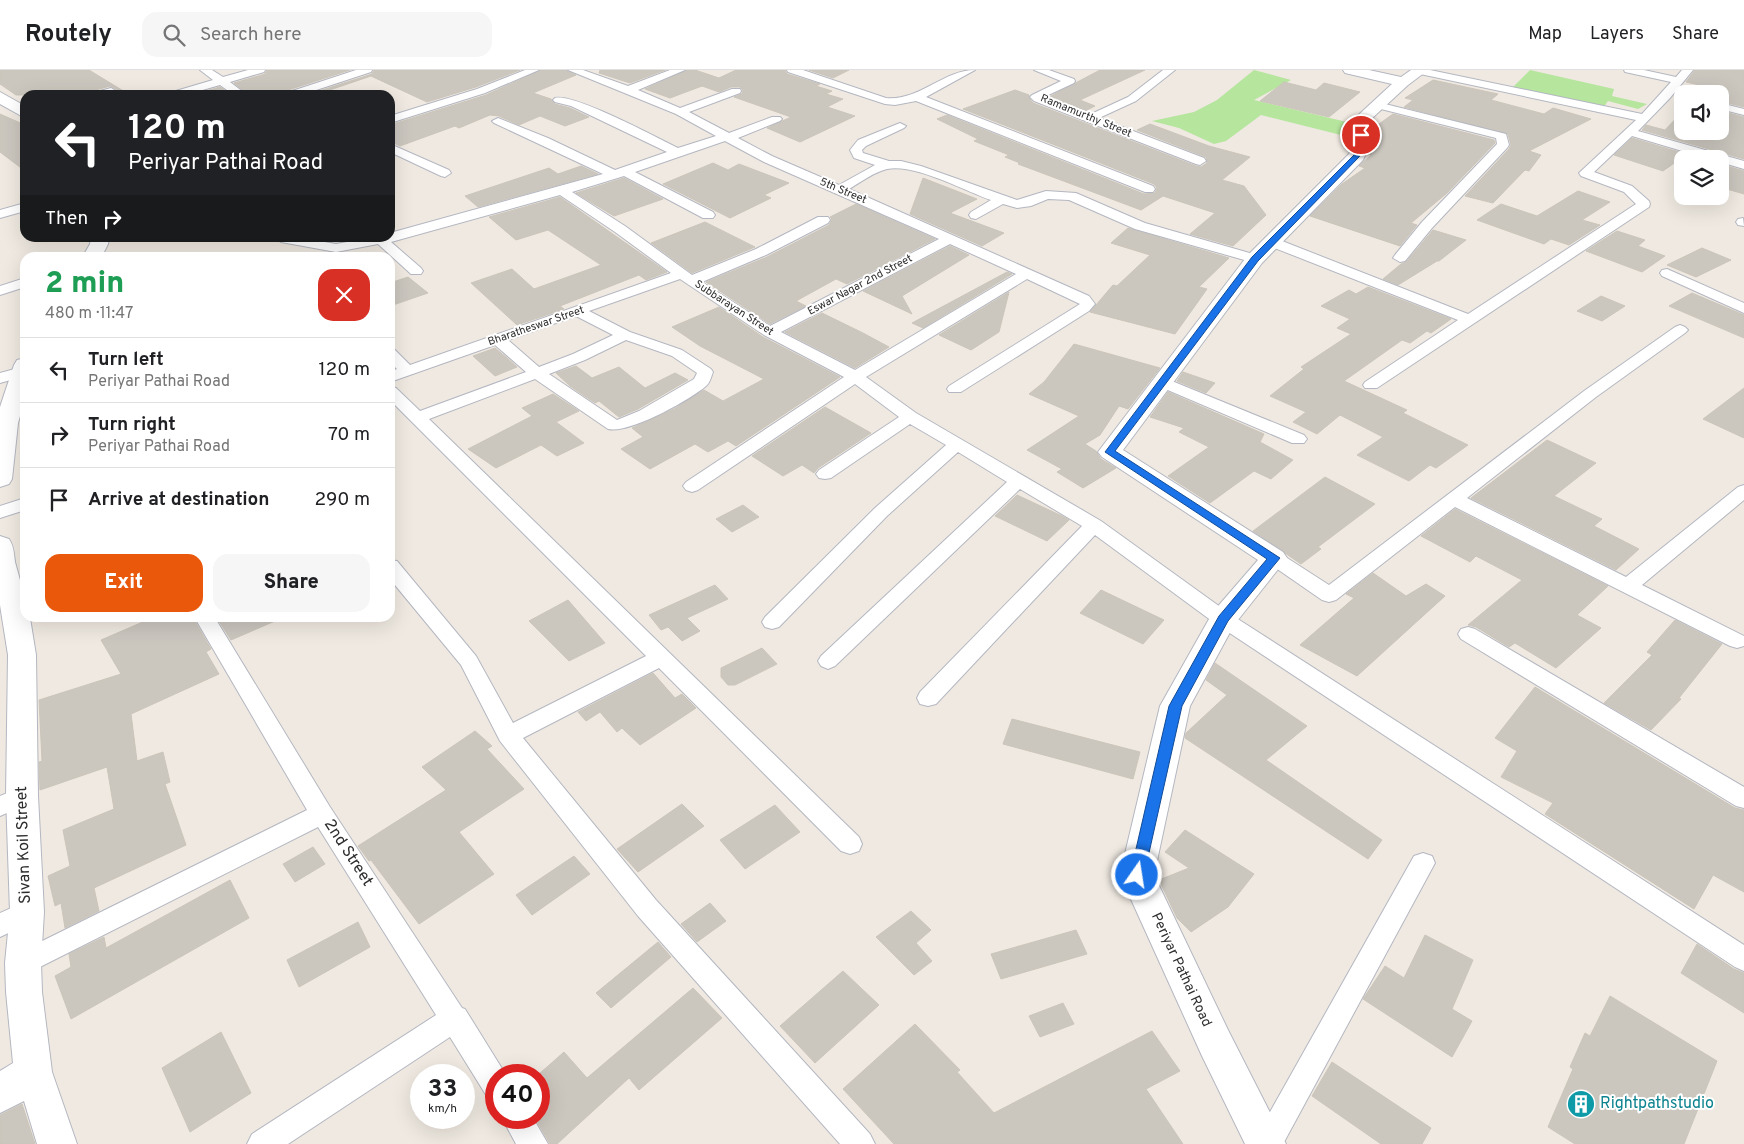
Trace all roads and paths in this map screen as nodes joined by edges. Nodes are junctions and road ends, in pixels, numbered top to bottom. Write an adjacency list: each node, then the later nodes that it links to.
1 (205, 70): 16 (street)
2 (260, 70): 16 (street)
3 (367, 70): 19 (street)
4 (534, 70): 32 (street)
5 (573, 70): 20 (street, 5th Street)
6 (680, 70): 20 (street)
7 (792, 70): 25 (street)
8 (970, 70): 25 (street)
9 (1039, 70): 35 (street, Ramamurthy Street)
10 (1170, 70): 35 (street)
11 (1350, 70): 14 (street)
12 (1629, 70): 15 (street)
13 (1688, 70): 15 (street)
14 (1414, 74): 27 (street); 33 (street)
15 (1676, 80): 22 (street)
16 (221, 82): 17 (street); 18 (street)
17 (191, 90)
18 (232, 90)
19 (305, 90)
20 (628, 90): 30 (street, 5th Street)
21 (736, 91): 30 (street)
22 (1670, 92): 23 (street); 33 (street)
23 (1674, 93)
24 (0, 97): 29 (street)
25 (916, 97): 48 (street)
26 (559, 100): 41 (street)
27 (1377, 105): 61 (street); 62 (street)
28 (1729, 108): 31 (street)
29 (20, 110)
30 (680, 112): 39 (street, 5th Street)
31 (1744, 112)
32 (395, 118)
33 (1644, 118): 38 (street)
34 (776, 119): 39 (street)
35 (1089, 119): 42 (street, Ramamurthy Street)
36 (498, 121): 46 (street)
37 (900, 126): 43 (street)
38 (1630, 132): 44 (street); 71 (street)
39 (727, 138): 41 (street); 47 (street, 5th Street)
40 (395, 150): 45 (street)
41 (676, 152): 46 (street)
42 (1200, 161)
43 (888, 165): 47 (street); 50 (street)
44 (1744, 165)
45 (445, 173)
46 (618, 173): 49 (street); 53 (street)
47 (840, 189): 57 (street, 5th Street)
48 (1149, 189)
49 (562, 190): 56 (street); 66 (street, Subbarayan Street)
50 (1001, 200): 54 (street); 61 (street)
51 (20, 208): 52 (street)
52 (0, 214)
53 (708, 215)
54 (976, 215)
55 (823, 220): 66 (street, Bharatheswar Street)
56 (395, 235)
57 (950, 238): 64 (street, 5th Street); 73 (street, Eswar Nagar 2nd Street)
58 (303, 242): 59 (street)
59 (365, 242)
60 (389, 242): 63 (street)
61 (1263, 251): 71 (street); 82 (street)
62 (1400, 258)
63 (416, 271)
64 (1027, 273): 81 (street); 84 (street, 5th Street)
65 (1667, 273): 69 (street)
66 (686, 277): 70 (street, Bharatheswar Street); 73 (street, Subbarayan Street)
67 (20, 284): 68 (street)
68 (0, 291)
69 (1744, 309)
70 (577, 311): 74 (street); 75 (street, Bharatheswar Street)
71 (1471, 320): 83 (street)
72 (1680, 330): 95 (street)
73 (770, 332): 81 (street, Subbarayan Street)
74 (625, 335): 78 (street); 78 (street)
75 (497, 339): 77 (street, Bharatheswar Street); 78 (street)
76 (395, 358): 77 (street)
77 (407, 371): 80 (street, Bharatheswar Street)
78 (537, 373): 87 (street)
79 (18, 375): 91 (street)
80 (395, 375)
81 (855, 377): 86 (street, Subbarayan Street); 93 (street)
82 (1162, 382): 88 (street); 100 (street)
83 (1371, 385)
84 (955, 389)
85 (395, 396): 87 (street)
86 (910, 417): 89 (street, Subbarayan Street); 90 (street)
87 (417, 418): 109 (street)
88 (1298, 439)
89 (956, 445): 92 (street, Subbarayan Street); 106 (street)
90 (825, 474)
91 (0, 479)
92 (1017, 482): 98 (street, Subbarayan Street); 110 (street)
93 (692, 486)
94 (1744, 491): 102 (street)
95 (1454, 499): 100 (street); 102 (street)
96 (20, 506): 97 (street)
97 (0, 512)
98 (1094, 525): 104 (street, Subbarayan Street); 111 (street)
99 (0, 544): 103 (street, Sivan Koil Street)
100 (1274, 558): 104 (street, Periyar Pathai Road)
101 (395, 572): 112 (street)
102 (1628, 586): 108 (street)
103 (6, 604): 114 (street, Sivan Koil Street)
104 (1223, 619): 119 (street, Subbarayan Street); 130 (street, Periyar Pathai Road)
105 (207, 622): 115 (street, 2nd Street)
106 (772, 622)
107 (1468, 634): 113 (street)
108 (1737, 641)
109 (660, 658): 112 (street); 116 (street)
110 (828, 661)
111 (928, 698)
112 (508, 735): 129 (street)
113 (1744, 798)
114 (11, 801): 118 (street, Sivan Koil Street)
115 (322, 814): 120 (street); 121 (street, 2nd Street)
116 (850, 844)
117 (1423, 863): 130 (street)
118 (13, 919): 120 (street, Sivan Koil Street)
119 (1744, 959)
120 (23, 963): 123 (street, Sivan Koil Street)
121 (455, 1018): 122 (street, 2nd Street); 127 (street)
122 (485, 1067)
123 (33, 1072): 124 (street); 126 (street, Sivan Koil Street)
124 (0, 1094)
125 (523, 1129): 128 (street)
126 (57, 1144)
127 (262, 1144)
128 (533, 1144)
129 (860, 1144)
130 (1267, 1144)

